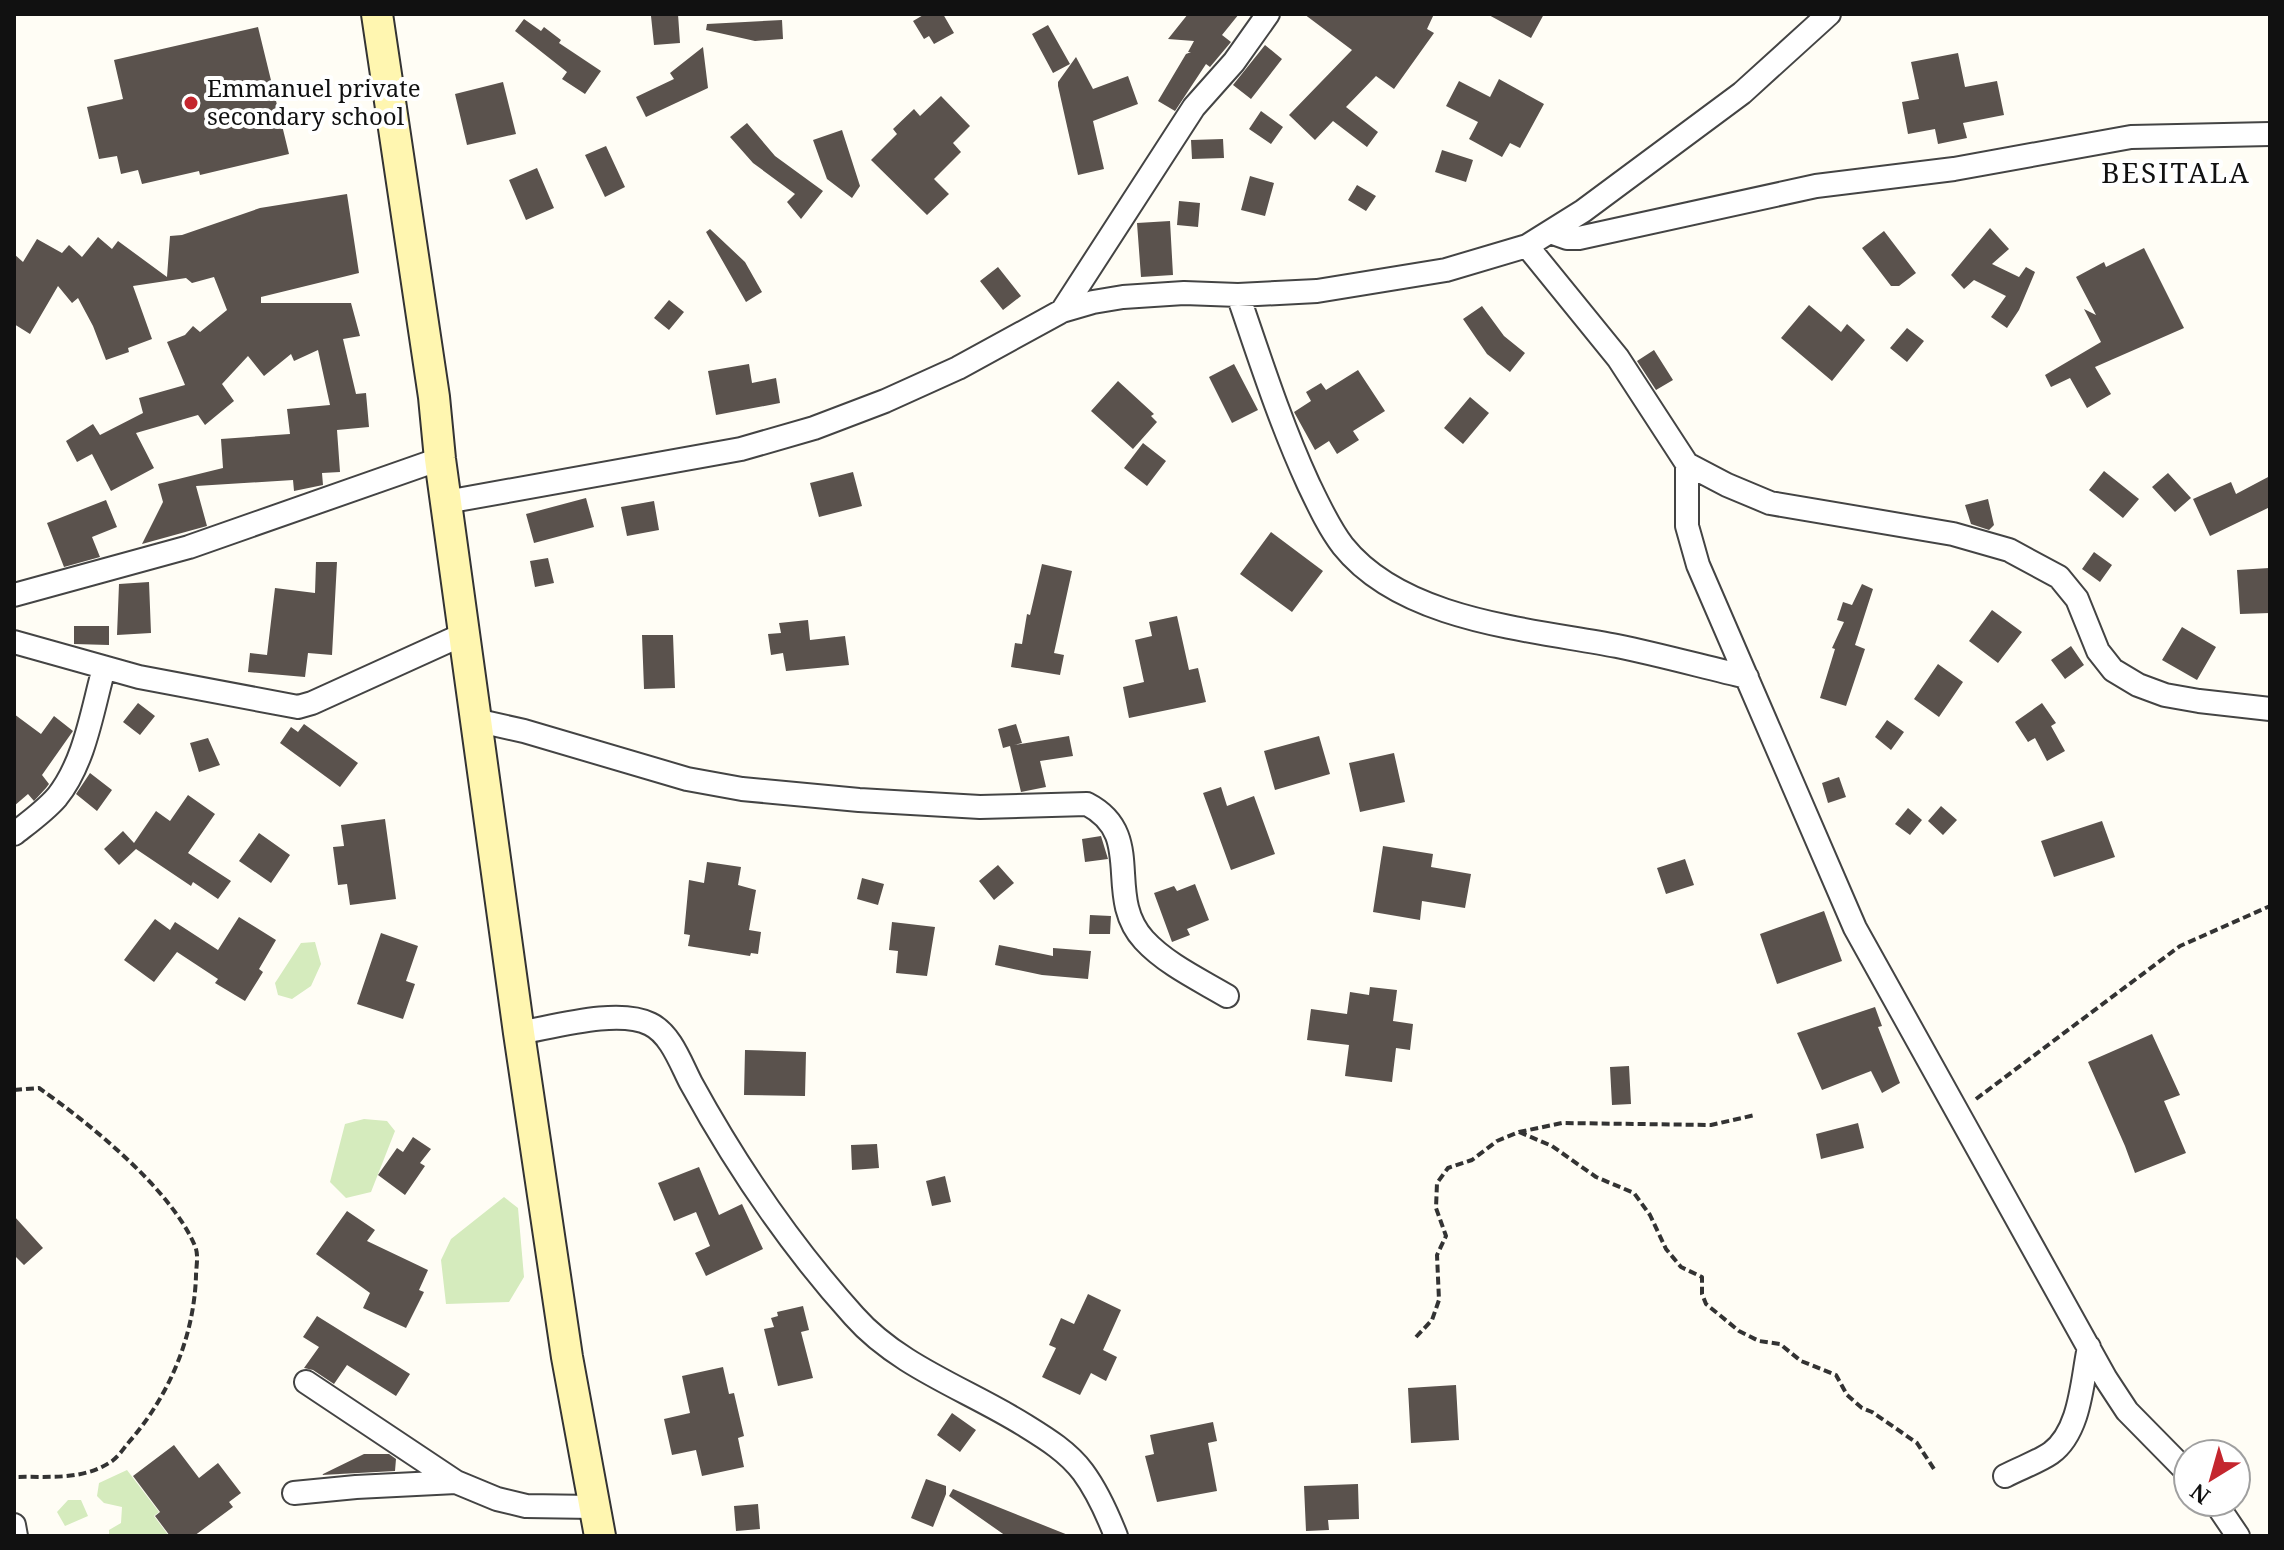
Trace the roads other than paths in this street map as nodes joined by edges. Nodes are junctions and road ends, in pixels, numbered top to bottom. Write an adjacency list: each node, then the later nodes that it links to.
1 (377, 14): 9 (main road)
2 (1268, 14): 8 (street)
3 (1829, 14): 5 (street)
4 (2270, 134): 5 (street)
5 (1550, 232): 6 (street)
6 (1527, 246): 7 (street); 10 (street)
7 (1238, 295): 8 (street); 16 (street)
8 (1062, 311): 11 (street)
9 (440, 459): 11 (main road); 12 (street)
10 (1687, 464): 16 (street); 17 (street)
11 (446, 502): 13 (main road)
12 (14, 595)
13 (464, 634): 15 (street); 18 (main road)
14 (14, 642): 15 (street)
15 (104, 668): 19 (street)
16 (1747, 677): 22 (street)
17 (2270, 709)
18 (475, 720): 20 (street); 21 (main road)
19 (14, 834)
20 (1227, 996)
21 (519, 1033): 28 (main road); 33 (street)
22 (2089, 1347): 24 (street); 25 (street)
23 (306, 1382): 26 (street)
24 (2172, 1457)
25 (2005, 1476)
26 (456, 1482): 27 (street); 28 (street)
27 (294, 1493)
28 (594, 1507): 32 (main road)
29 (2226, 1518): 34 (street)
30 (14, 1525): 31 (street)
31 (16, 1536)
32 (600, 1536)
33 (1116, 1536)
34 (2238, 1536)

